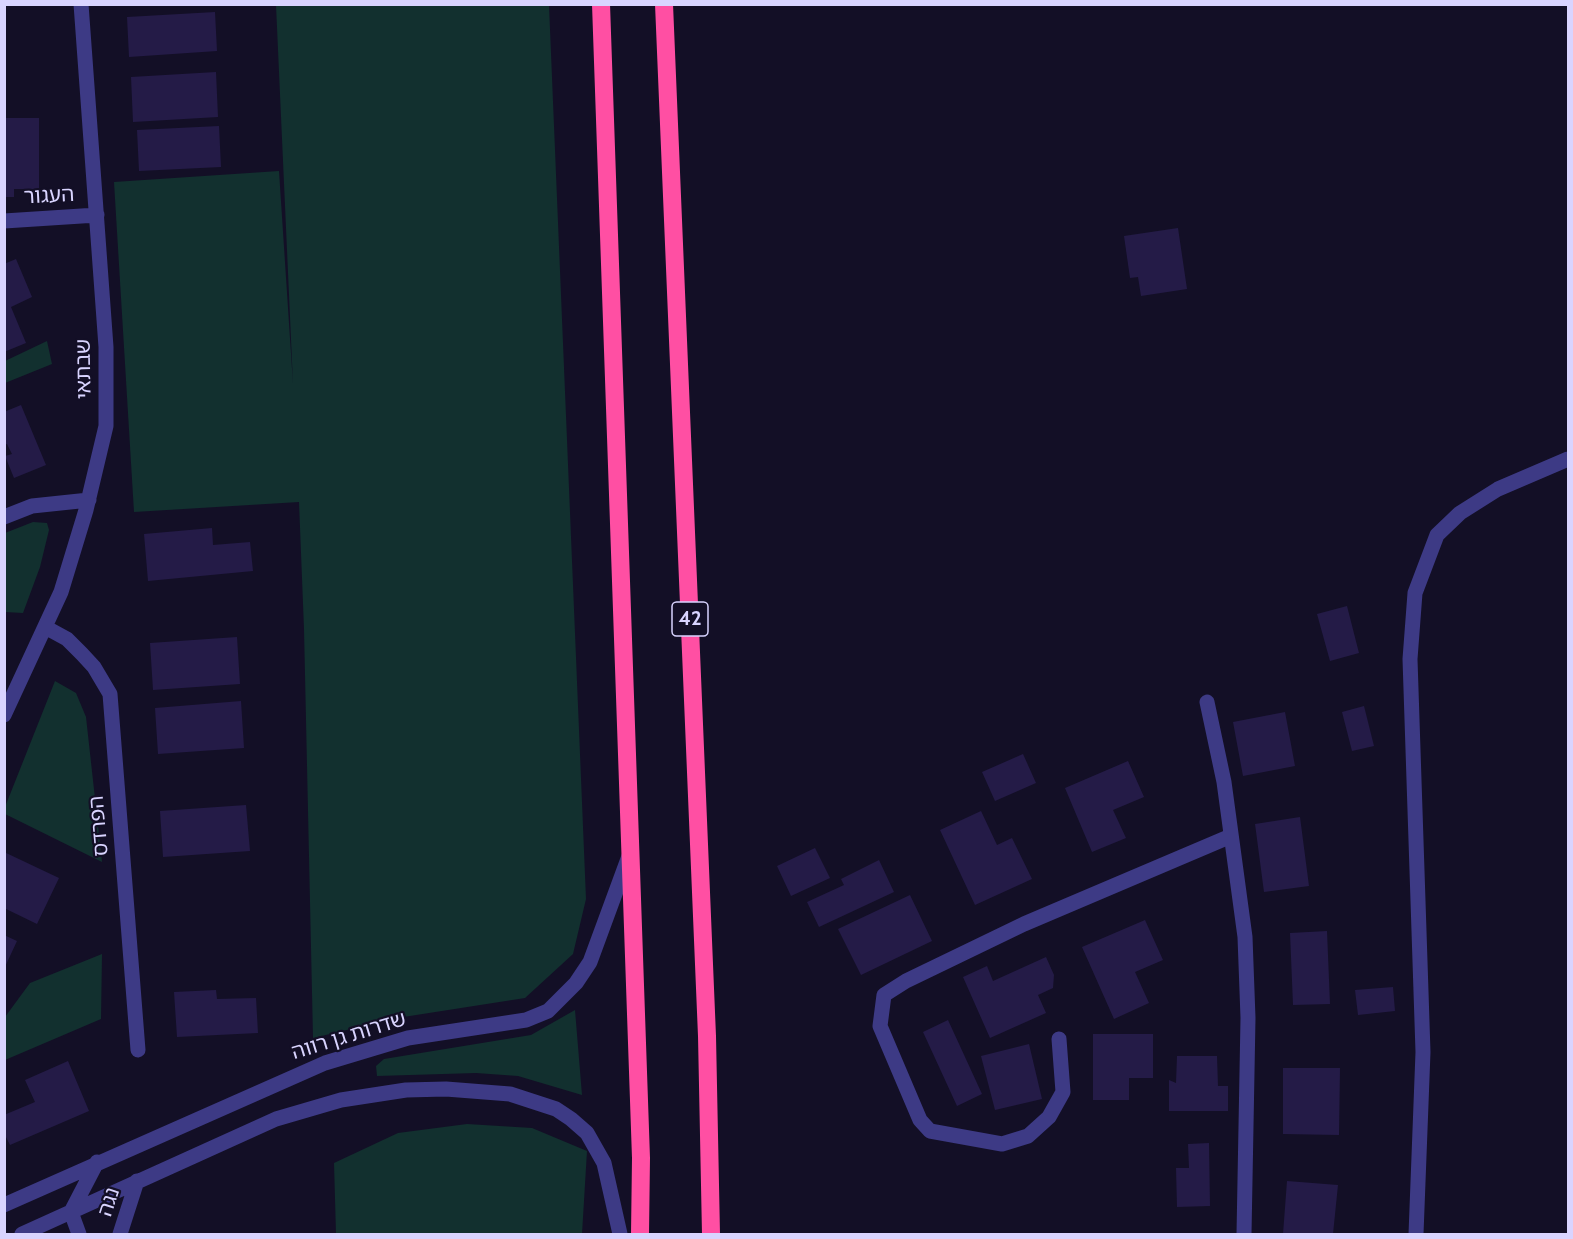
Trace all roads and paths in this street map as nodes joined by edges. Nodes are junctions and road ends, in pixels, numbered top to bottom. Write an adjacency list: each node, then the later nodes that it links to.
1 (81, 4): 4 (street, שבתאי)
2 (601, 4): 13 (highway)
3 (664, 4): 25 (highway, 42)
4 (97, 215): 5 (street, העגור); 7 (street, שבתאי)
5 (4, 221)
6 (1569, 459): 27 (street)
7 (89, 500): 8 (street); 9 (street, שבתאי)
8 (4, 517)
9 (45, 627): 11 (street, שבתאי); 15 (street, הפרדס)
10 (1207, 702): 12 (street)
11 (4, 715)
12 (1231, 836): 14 (street); 26 (street)
13 (631, 851): 16 (street, שדרות גן רווה); 24 (highway)
14 (1059, 1039)
15 (138, 1050)
16 (97, 1162): 18 (street, שדרות גן רווה); 19 (street, נגה)
17 (137, 1182): 19 (street); 22 (street, נגה); 23 (street)
18 (4, 1205)
19 (71, 1212): 20 (street); 21 (street, נגה)
20 (22, 1234)
21 (79, 1234)
22 (120, 1234)
23 (620, 1234)
24 (640, 1234)
25 (711, 1234)
26 (1244, 1234)
27 (1416, 1234)

